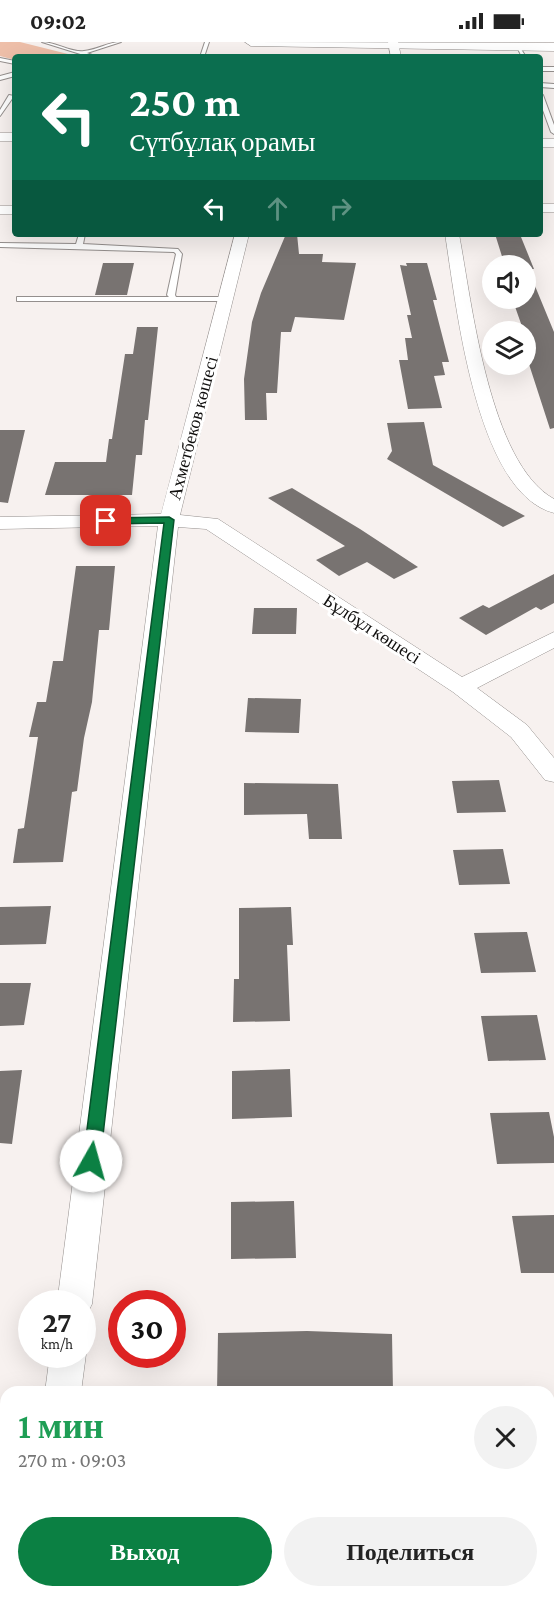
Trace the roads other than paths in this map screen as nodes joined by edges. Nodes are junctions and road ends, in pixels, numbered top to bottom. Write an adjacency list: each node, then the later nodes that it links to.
1 (44, 42): 6 (lane)
2 (119, 42): 6 (lane)
3 (251, 42): 5 (street)
4 (554, 47): 7 (street)
5 (394, 48): 7 (street)
6 (85, 52): 8 (lane); 9 (lane)
7 (522, 52)
8 (79, 54)
9 (89, 54)
10 (11, 96): 12 (lane)
11 (543, 103): 13 (lane)
12 (0, 114)
13 (554, 132)
14 (81, 237): 18 (lane)
15 (241, 237): 21 (street, Ахметбеков көшесі)
16 (453, 237): 22 (street)
17 (0, 245): 18 (lane)
18 (78, 246): 20 (lane)
19 (20, 299): 20 (lane)
20 (174, 299): 21 (lane)
21 (227, 299): 23 (street, Ахметбеков көшесі)
22 (554, 507)
23 (169, 520): 24 (street, Бұлбұл көшесі); 26 (street, Бұлбұл көшесі); 28 (street, Ахметбеков көшесі)
24 (0, 523)
25 (554, 639): 26 (street)
26 (461, 687): 27 (street, Бұлбұл көшесі)
27 (554, 774)
28 (76, 1290)
29 (66, 1368): 30 (street)
30 (64, 1386)

